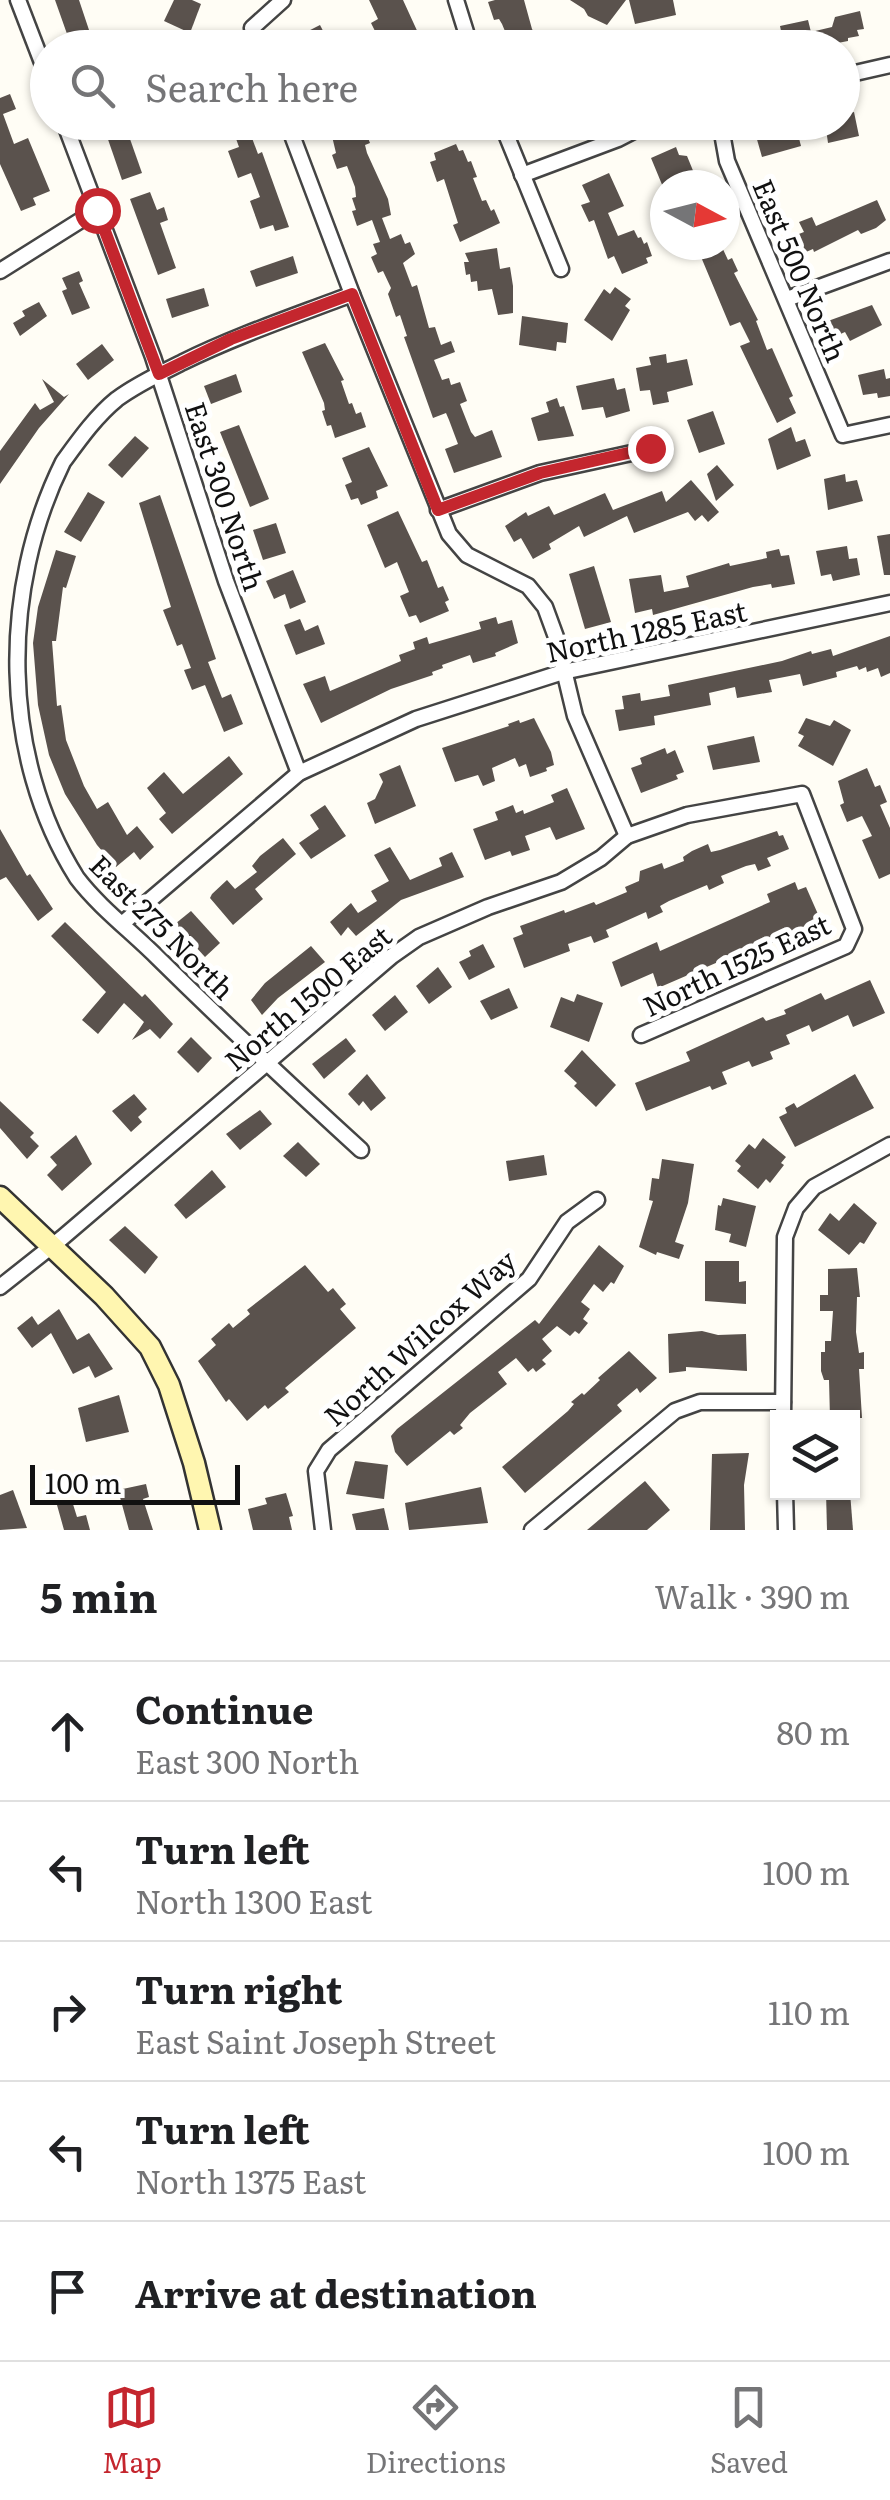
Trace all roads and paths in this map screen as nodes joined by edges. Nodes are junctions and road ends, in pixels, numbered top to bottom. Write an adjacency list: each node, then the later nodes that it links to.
1 (18, 0): 6 (street)
2 (283, 0): 4 (street)
3 (456, 0): 5 (street)
4 (253, 30)
5 (465, 30)
6 (30, 31)
7 (890, 65): 8 (street)
8 (860, 72)
9 (71, 140): 15 (street, East 300 North)
10 (294, 140): 19 (street)
11 (508, 140): 14 (street)
12 (615, 140): 14 (street)
13 (723, 140): 20 (street, East 500 North)
14 (522, 174): 17 (street)
15 (97, 210): 18 (street); 21 (street, East 300 North)
16 (890, 261): 20 (street)
17 (561, 269)
18 (0, 271)
19 (352, 294): 21 (street); 24 (street)
20 (788, 299): 22 (street, East 500 North)
21 (159, 374): 26 (street); 29 (street, East 300 North)
22 (890, 426)
23 (650, 448): 24 (street)
24 (438, 510): 27 (street)
25 (890, 603): 27 (street, North 1285 East)
26 (3, 623)
27 (562, 672): 29 (street, North 1285 East); 30 (street)
28 (4, 702): 31 (street, East 275 North)
29 (298, 773): 31 (street, North 1285 East)
30 (627, 836): 32 (street, North 1500 East); 34 (street, North 1500 East)
31 (123, 923): 34 (street, East 275 North)
32 (852, 938): 33 (street, North 1525 East)
33 (640, 1035)
34 (265, 1063): 36 (street, East 275 North); 39 (street, North 1500 East)
35 (890, 1145): 41 (street)
36 (361, 1150)
37 (0, 1198): 39 (street)
38 (597, 1200): 44 (street, North Wilcox Way)
39 (51, 1247): 40 (street, North 1500 East); 43 (street)
40 (0, 1286)
41 (783, 1410): 45 (street)
42 (785, 1500): 46 (street)
43 (210, 1530)
44 (323, 1530)
45 (532, 1530)
46 (786, 1530)

